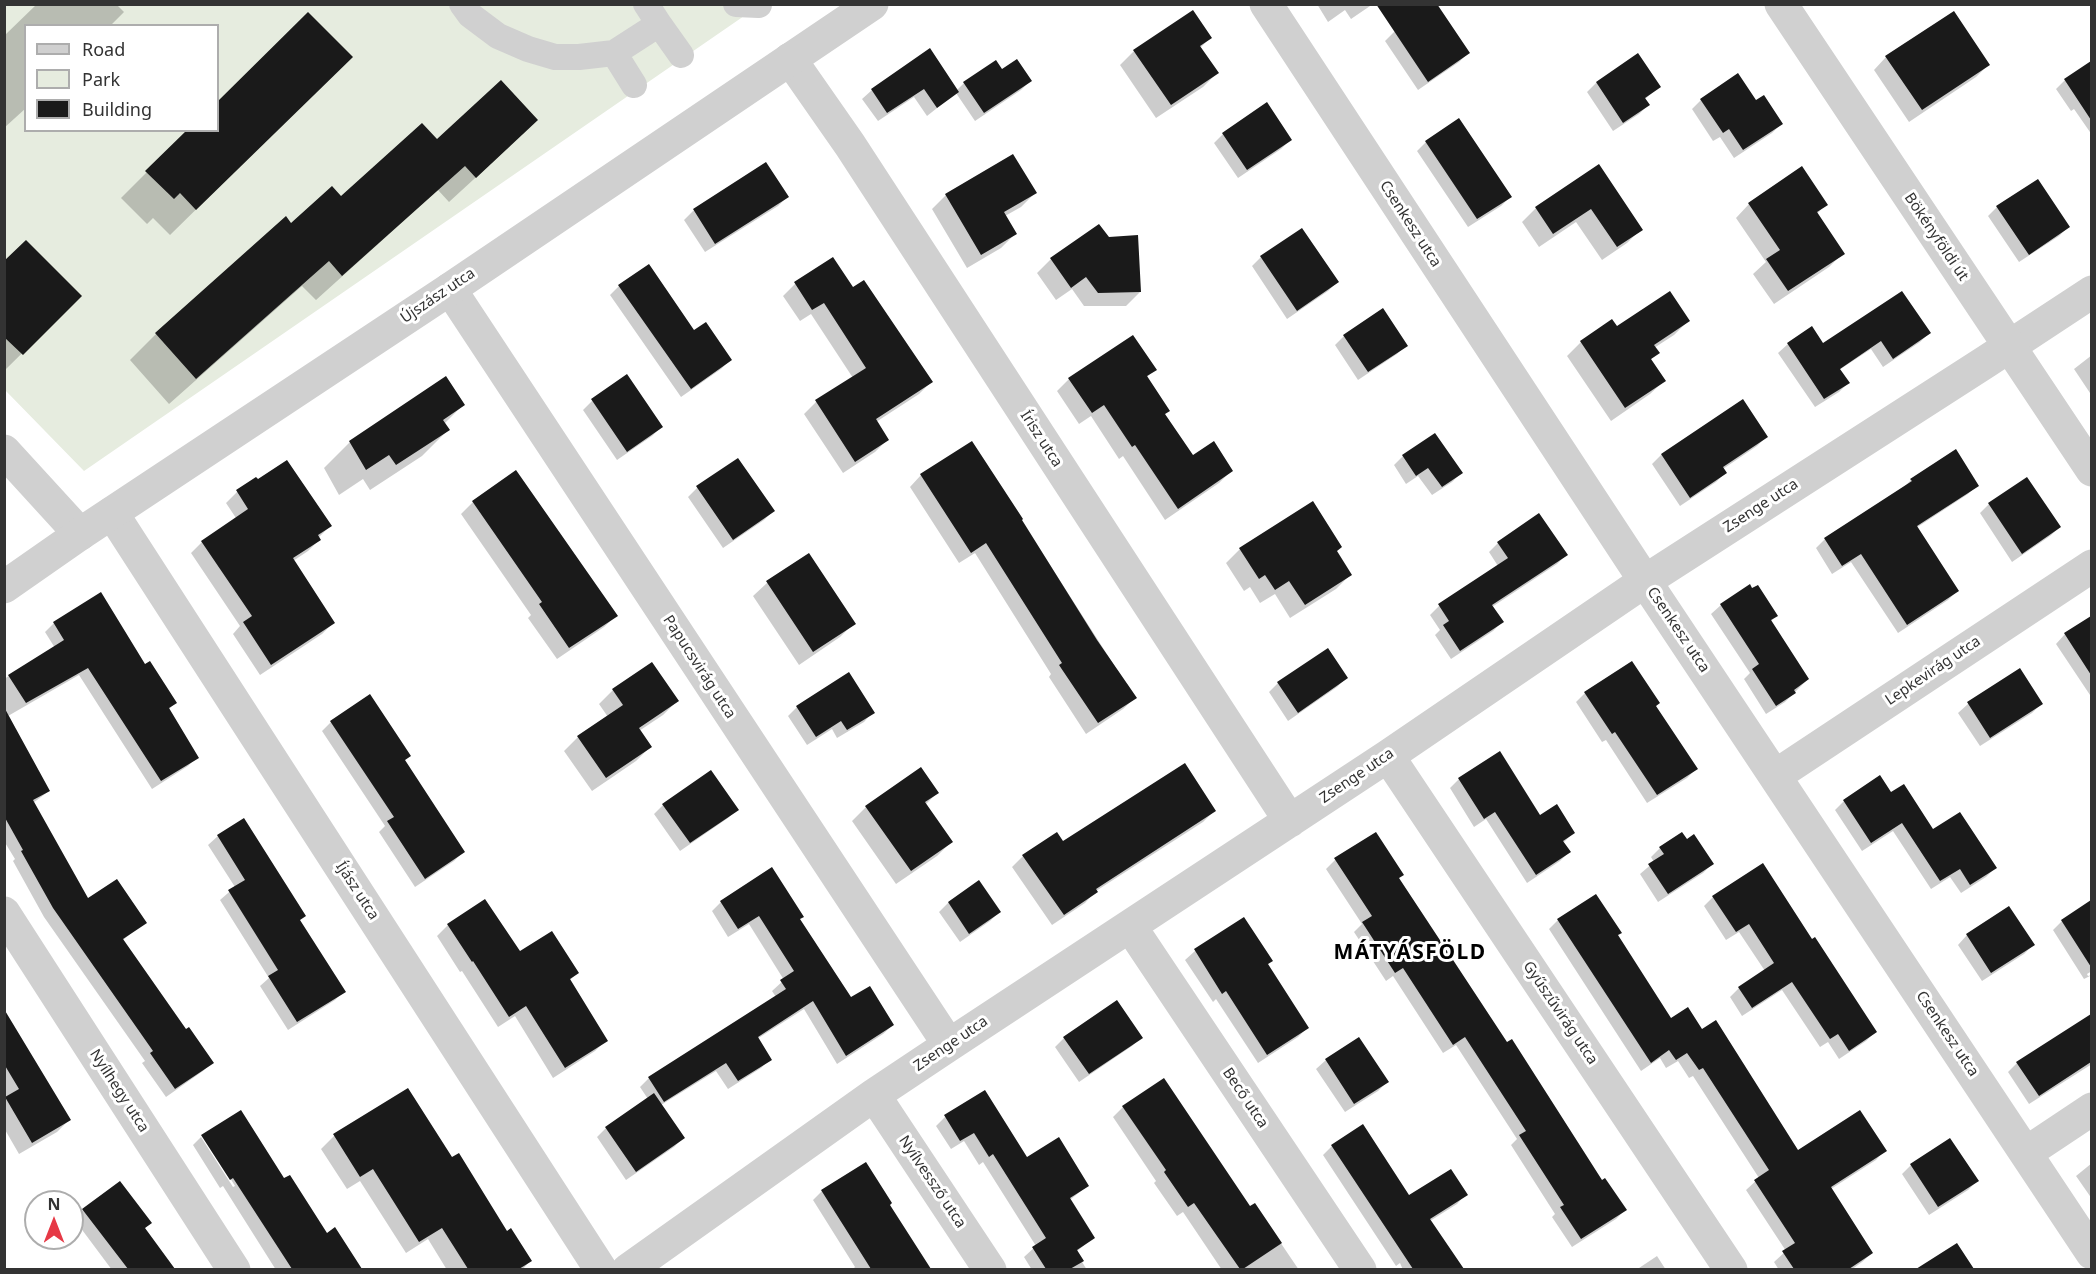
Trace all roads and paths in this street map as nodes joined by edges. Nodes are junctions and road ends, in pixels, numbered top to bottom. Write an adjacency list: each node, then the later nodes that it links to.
1 (462, 4): 6 (street)
2 (872, 4): 8 (street, Újszász utca)
3 (1266, 4): 18 (street, Csenkesz utca)
4 (1781, 4): 12 (street, Bökényföldi út)
5 (652, 14): 6 (street); 7 (street)
6 (614, 53): 9 (street)
7 (681, 55)
8 (790, 59): 10 (street, Újszász utca); 22 (street, Írisz utca)
9 (634, 85)
10 (450, 289): 15 (street, Újszász utca); 25 (street, Papucsvirág utca)
11 (2091, 292): 12 (street, Zsenge utca)
12 (2010, 346): 14 (street, Bökényföldi út); 18 (street, Zsenge utca)
13 (4, 451): 16 (street)
14 (2091, 470)
15 (112, 513): 16 (street, Újszász utca); 31 (street, Íjász utca)
16 (80, 534): 19 (street, Újszász utca)
17 (2091, 566): 21 (street, Lepkevirág utca)
18 (1645, 581): 20 (street, Zsenge utca); 21 (street, Csenkesz utca)
19 (4, 587)
20 (1388, 756): 22 (street, Zsenge utca); 35 (street, Gyűszűvirág utca)
21 (1775, 776): 28 (street, Csenkesz utca)
22 (1290, 821): 24 (street, Zsenge utca)
23 (4, 913): 30 (street, Nyílhegy utca)
24 (1130, 926): 25 (street, Zsenge utca); 34 (street, Becő utca)
25 (949, 1045): 26 (street, Zsenge utca)
26 (874, 1095): 32 (street, Zsenge utca); 33 (street, Nyílvessző utca)
27 (2091, 1109): 28 (street)
28 (2026, 1153): 29 (street, Csenkesz utca)
29 (2091, 1253)
30 (234, 1269)
31 (601, 1269)
32 (628, 1269)
33 (990, 1269)
34 (1360, 1269)
35 (1731, 1269)

